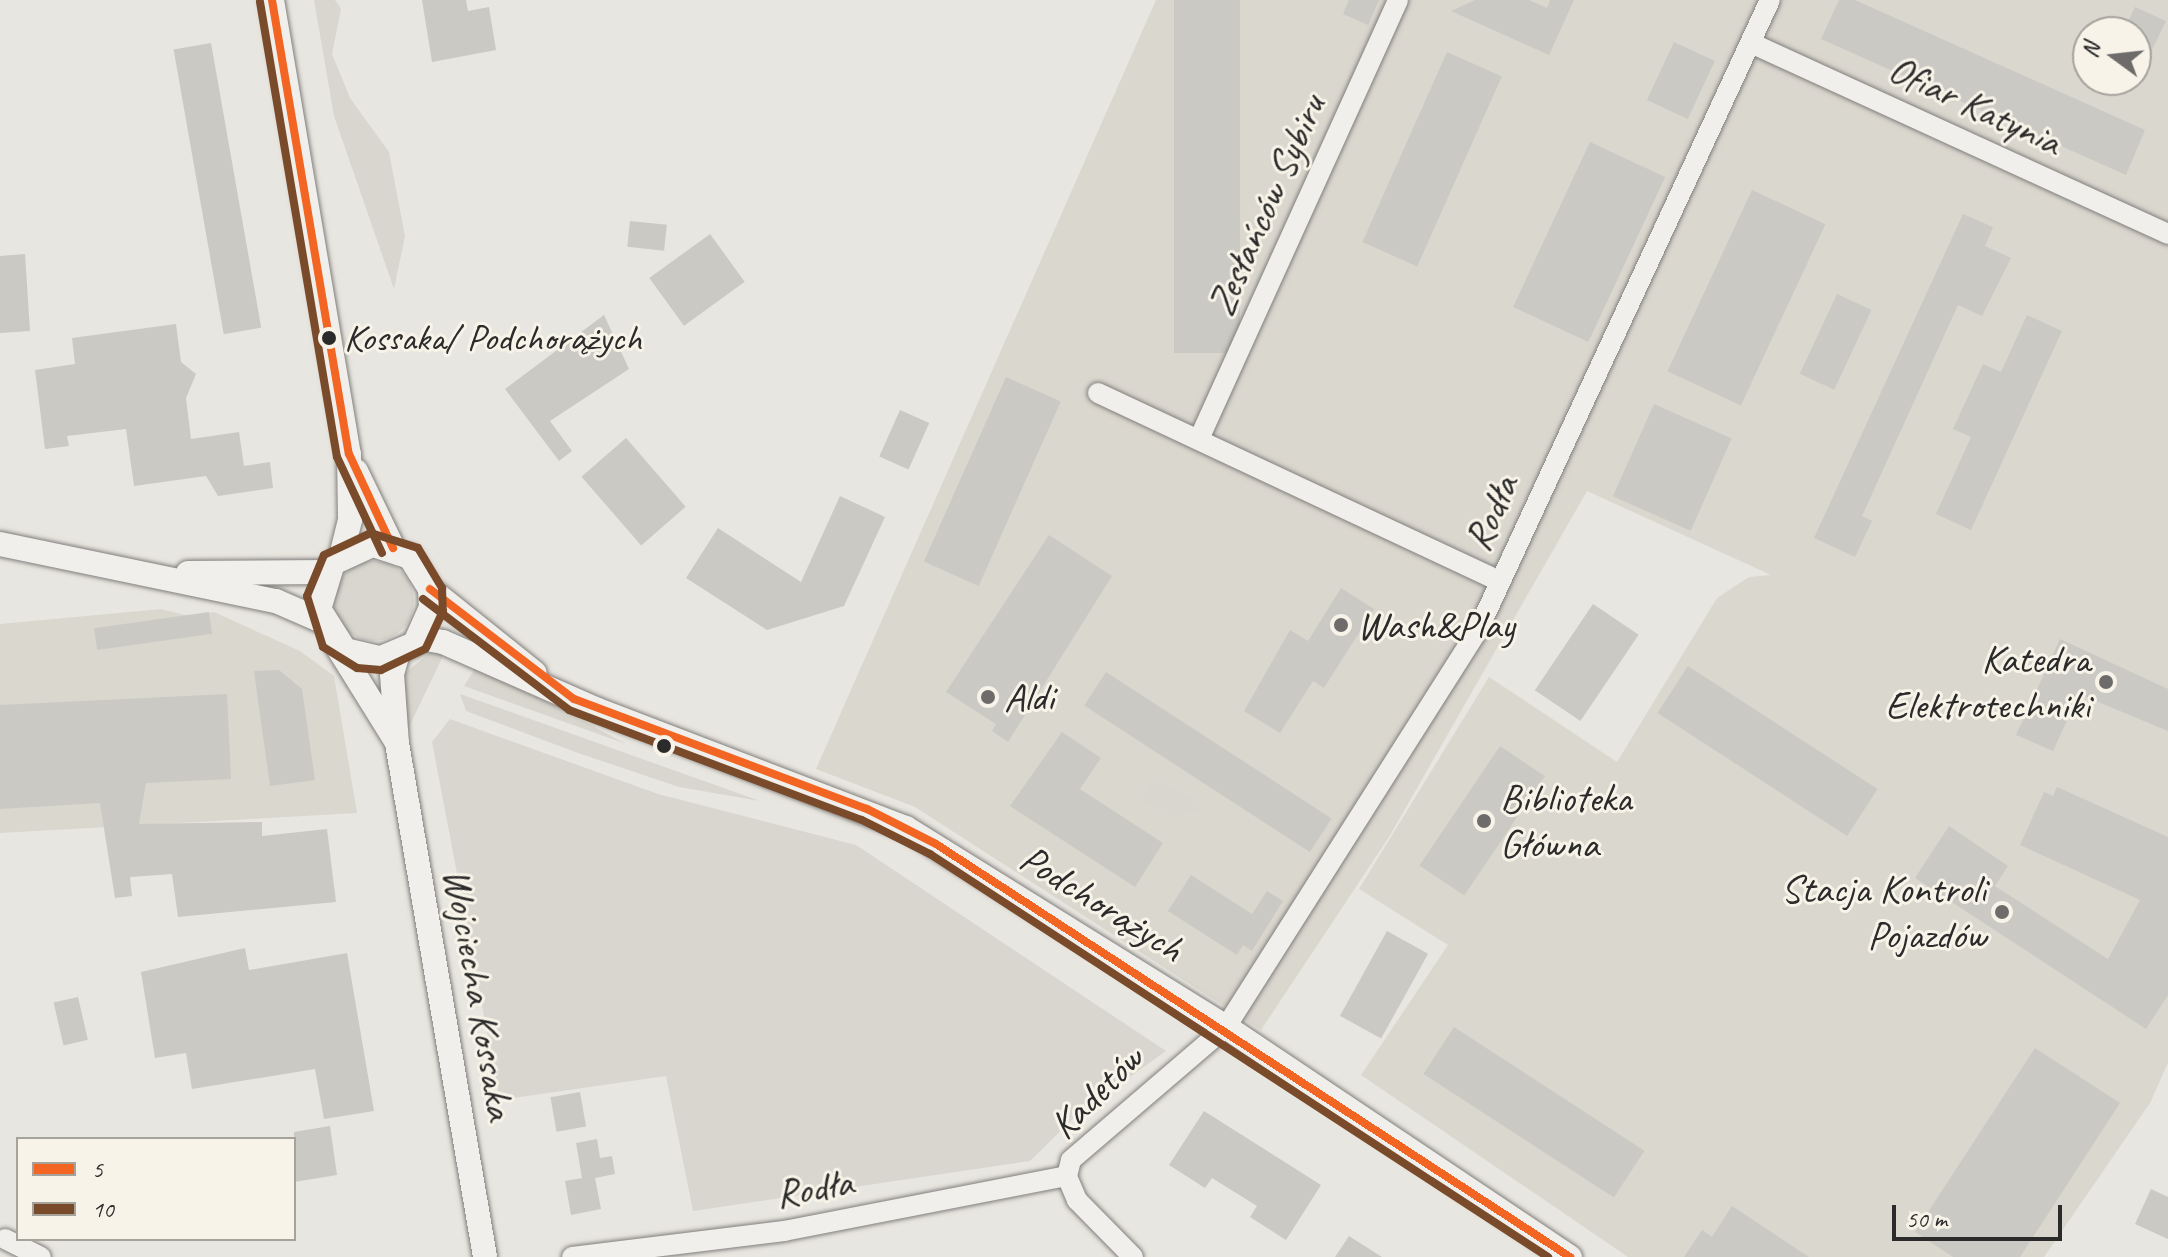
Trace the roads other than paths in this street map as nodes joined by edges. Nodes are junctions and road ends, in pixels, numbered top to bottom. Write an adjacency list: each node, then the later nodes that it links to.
1 (272, 0): 8 (street)
2 (1398, 0): 7 (street, Zesłańców Sybiru)
3 (1770, 0): 4 (street, Rodła)
4 (1751, 43): 5 (street, Ofiar Katynia); 13 (street, Rodła)
5 (2168, 234)
6 (1098, 393): 7 (street)
7 (1199, 439): 13 (street)
8 (349, 454): 10 (street); 11 (street)
9 (0, 544): 12 (street)
10 (393, 548): 11 (street); 14 (street)
11 (334, 564): 12 (street); 15 (street)
12 (153, 574): 15 (street)
13 (1500, 581): 19 (street, Rodła)
14 (430, 589): 16 (street); 17 (street, Podchorążych)
15 (327, 629): 16 (street); 18 (street, Wojciecha Kossaka)
16 (407, 647): 17 (street, Podchorążych); 18 (street, Wojciecha Kossaka)
17 (555, 689): 19 (street, Podchorążych)
18 (397, 743): 24 (street, Wojciecha Kossaka)
19 (1226, 1027): 20 (street, Kadetów); 27 (street, Podchorążych)
20 (1067, 1176): 25 (street, Rodła); 26 (street, Kadetów)
21 (2, 1236): 22 (street); 23 (street)
22 (19, 1257)
23 (41, 1257)
24 (485, 1257)
25 (572, 1257)
26 (1133, 1257)
27 (1570, 1257)

